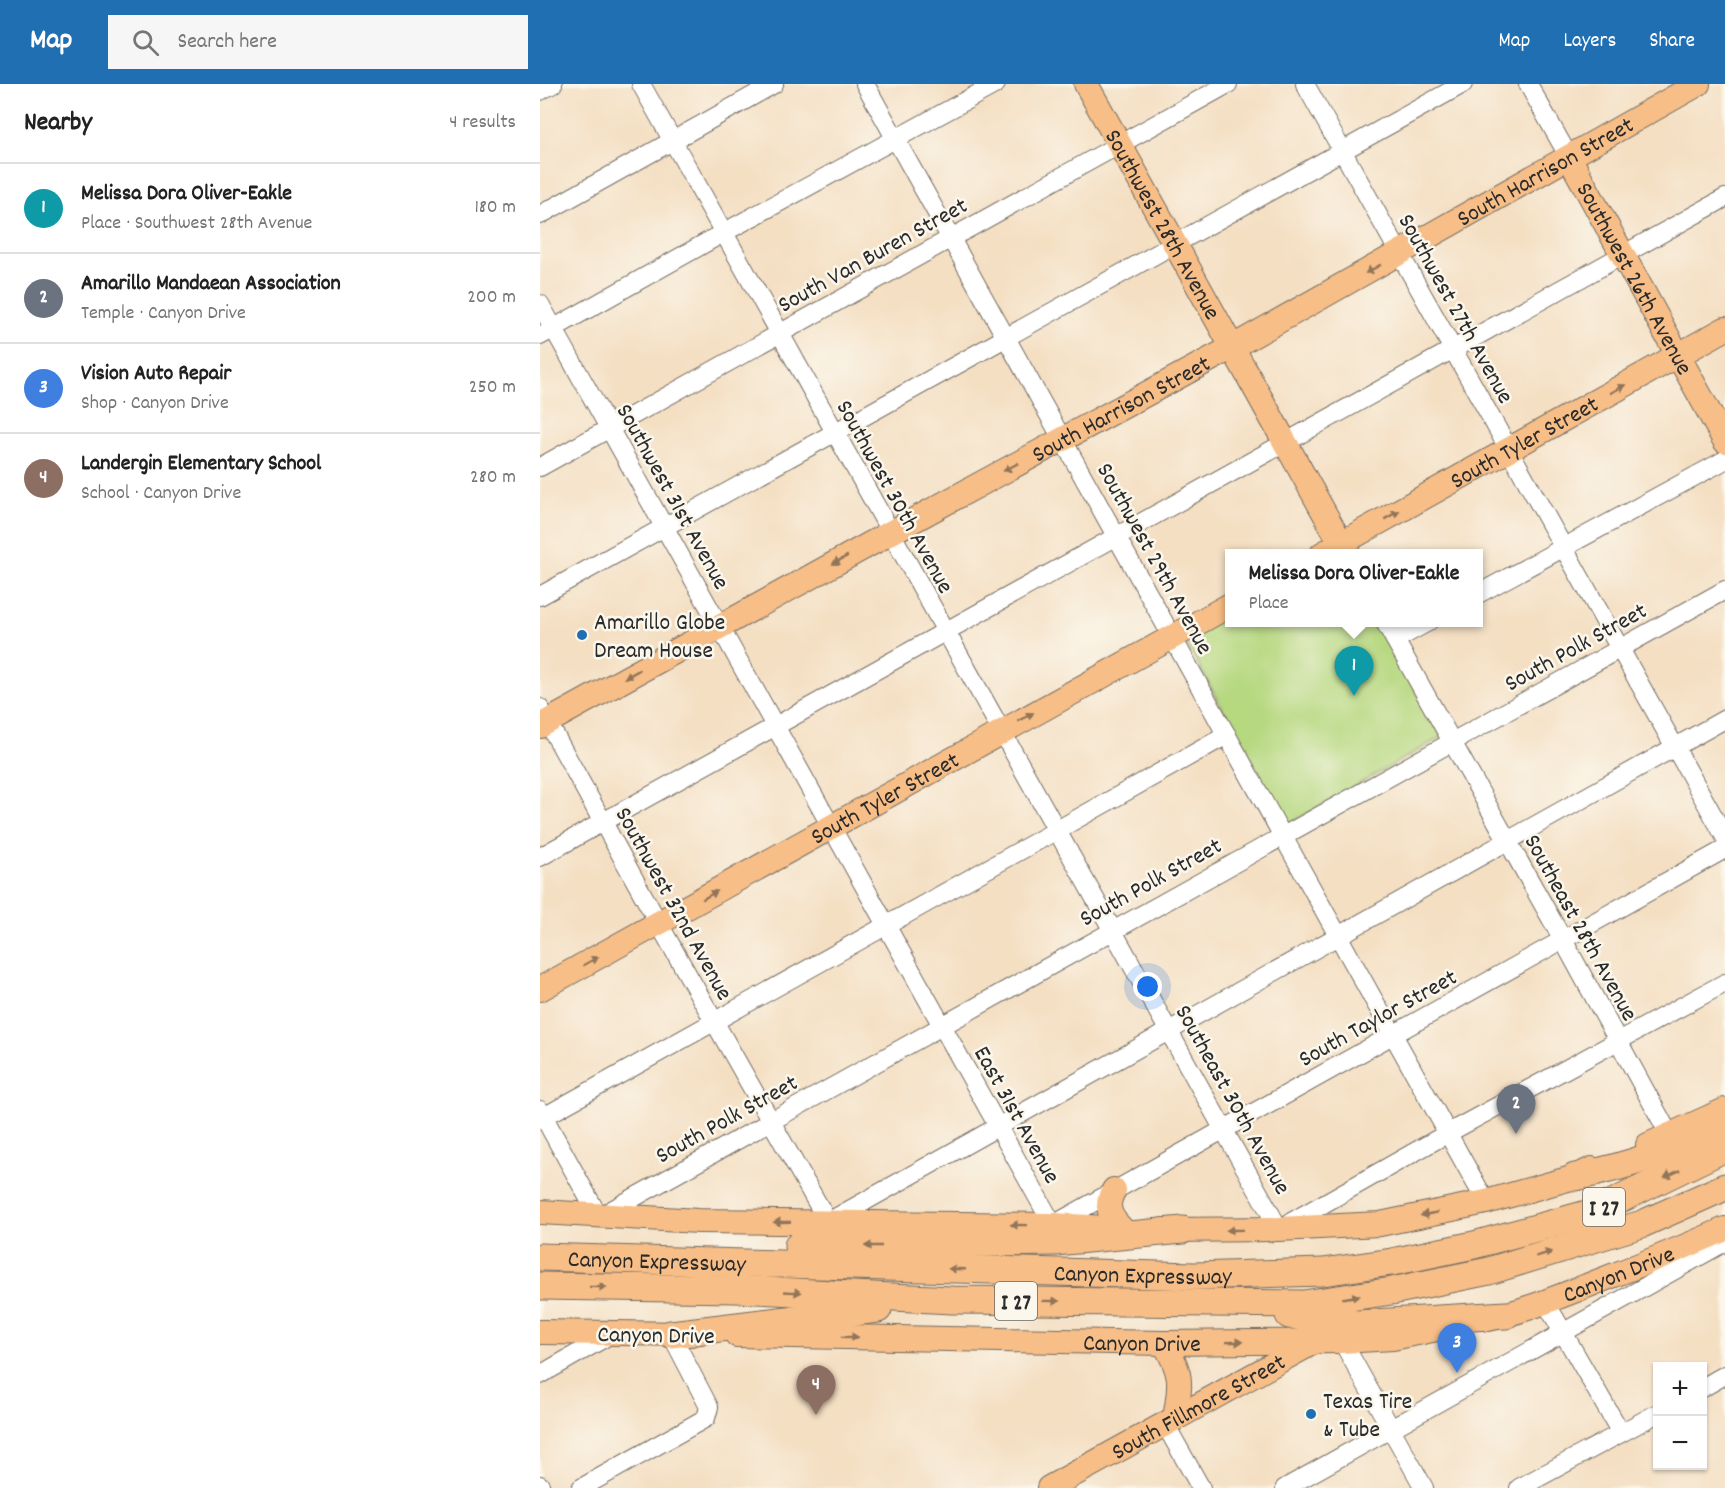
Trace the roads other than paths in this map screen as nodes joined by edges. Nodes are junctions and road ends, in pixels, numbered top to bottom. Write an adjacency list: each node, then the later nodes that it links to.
1 (553, 84): 12 (street)
2 (640, 84): 14 (street, Southwest 30th Avenue)
3 (774, 84): 14 (street)
4 (865, 84): 13 (street, Southwest 29th Avenue)
5 (996, 84): 13 (street)
6 (1086, 84): 15 (main road, Southwest 28th Avenue)
7 (1228, 84): 15 (street, South Van Buren Street)
8 (1305, 84): 16 (street, Southwest 27th Avenue)
9 (1463, 84): 16 (street)
10 (1528, 84): 17 (street, Southwest 26th Avenue)
11 (1698, 84): 17 (main road, South Harrison Street)
12 (540, 91)
13 (896, 140): 20 (street); 21 (street, Southwest 29th Avenue)
14 (672, 141): 19 (street); 20 (street, Southwest 30th Avenue)
15 (1119, 145): 21 (street, South Van Buren Street); 22 (main road, Southwest 28th Avenue)
16 (1341, 150): 22 (street); 24 (street, Southwest 27th Avenue)
17 (1569, 157): 23 (main road, Southwest 26th Avenue); 24 (main road, South Harrison Street)
18 (1725, 198): 23 (street)
19 (540, 215)
20 (723, 233): 27 (street); 28 (street, Southwest 30th Avenue)
21 (951, 237): 28 (street, South Van Buren Street); 29 (street, Southwest 29th Avenue)
22 (1174, 244): 29 (street); 30 (main road, Southwest 28th Avenue)
23 (1621, 254): 31 (street); 32 (main road, Southwest 26th Avenue)
24 (1398, 255): 30 (main road, South Harrison Street, one-way to 30); 31 (street, Southwest 27th Avenue)
25 (540, 304): 27 (street, Southwest 31st Avenue)
26 (1725, 329): 32 (main road, South Tyler Street)
27 (547, 332): 33 (street, Southwest 31st Avenue)
28 (778, 333): 33 (street, South Van Buren Street); 34 (street, Southwest 30th Avenue)
29 (1006, 338): 34 (street); 35 (street, Southwest 29th Avenue)
30 (1231, 348): 35 (main road, South Harrison Street); 37 (main road, Southwest 28th Avenue)
31 (1452, 348): 37 (street); 38 (street, Southwest 27th Avenue)
32 (1677, 356): 36 (main road, Southwest 26th Avenue); 38 (main road, South Tyler Street, one-way to 32)
33 (608, 428): 40 (street, South Van Buren Street); 41 (street, Southwest 31st Avenue)
34 (834, 434): 41 (street); 42 (street, Southwest 30th Avenue)
35 (1063, 439): 42 (main road, South Harrison Street, one-way to 42); 43 (street, Southwest 29th Avenue)
36 (1725, 441)
37 (1284, 442): 43 (street); 45 (main road, Southwest 28th Avenue)
38 (1509, 450): 44 (street, Southwest 27th Avenue); 46 (main road, South Tyler Street, one-way to 38)
39 (1725, 460): 44 (street)
40 (540, 467)
41 (663, 526): 49 (street); 51 (street, Southwest 31st Avenue)
42 (890, 532): 51 (main road, South Harrison Street, one-way to 51); 54 (street, Southwest 30th Avenue)
43 (1116, 537): 54 (street); 55 (street, Southwest 29th Avenue)
44 (1563, 548): 48 (street); 57 (street, Southwest 27th Avenue)
45 (1337, 549)
46 (1339, 549)
47 (1725, 590): 57 (street, South Polk Street)
48 (1483, 592)
49 (540, 596)
50 (1225, 608): 55 (main road, South Tyler Street)
51 (719, 626): 58 (main road, South Harrison Street, one-way to 58); 60 (street, Southwest 31st Avenue)
52 (1388, 627): 56 (street)
53 (1419, 627): 56 (street)
54 (945, 631): 60 (street); 61 (street, Southwest 30th Avenue)
55 (1172, 637): 61 (main road, South Tyler Street, one-way to 55); 62 (street, Southwest 29th Avenue)
56 (1395, 640): 63 (street)
57 (1619, 649): 63 (street, South Polk Street); 64 (street, Southwest 27th Avenue)
58 (543, 718): 65 (street, Southwest 32nd Avenue)
59 (1725, 719): 64 (street)
60 (775, 727): 65 (street); 66 (street, Southwest 31st Avenue)
61 (1001, 731): 66 (main road, South Tyler Street); 67 (street, Southwest 30th Avenue)
62 (1227, 735): 67 (street); 68 (street, Southwest 29th Avenue)
63 (1452, 741): 68 (street, South Polk Street); 70 (street, Southeast 28th Avenue)
64 (1674, 747): 69 (street, Southwest 27th Avenue); 70 (street)
65 (603, 822): 72 (street); 73 (street, Southwest 32nd Avenue)
66 (831, 826): 73 (main road, South Tyler Street, one-way to 66); 74 (street, Southwest 31st Avenue)
67 (1056, 830): 74 (street); 75 (street, Southwest 30th Avenue)
68 (1283, 834): 75 (street, South Polk Street); 76 (street, Southwest 29th Avenue)
69 (1725, 837)
70 (1507, 840): 76 (street); 77 (street, Southeast 28th Avenue)
71 (1725, 849): 77 (street, South Taylor Street)
72 (540, 857)
73 (659, 924): 79 (main road, South Tyler Street, one-way to 73); 80 (street, Southwest 32nd Avenue)
74 (886, 926): 80 (street); 81 (street, Southwest 31st Avenue)
75 (1112, 930): 81 (street, South Polk Street); 82 (street, Southeast 30th Avenue)
76 (1340, 936): 82 (street); 83 (street, Southwest 29th Avenue)
77 (1563, 940): 83 (street, South Taylor Street); 84 (street, Southeast 28th Avenue)
78 (1725, 983): 84 (street)
79 (540, 989)
80 (714, 1021): 86 (street); 87 (street, Southwest 32nd Avenue)
81 (941, 1027): 87 (street, South Polk Street); 88 (street, East 31st Avenue)
82 (1168, 1030): 88 (street); 90 (street, Southeast 30th Avenue)
83 (1394, 1035): 90 (street, South Taylor Street); 91 (street, Southwest 29th Avenue)
84 (1619, 1042): 91 (street); 92 (street, Southeast 28th Avenue)
85 (1725, 1110): 92 (main road)
86 (541, 1115): 99 (street)
87 (771, 1120): 99 (street, South Polk Street); 100 (street, Southwest 32nd Avenue)
88 (996, 1126): 100 (street); 101 (street, East 31st Avenue)
89 (1725, 1128): 94 (highway)
90 (1224, 1131): 96 (street, South Taylor Street); 103 (street, Southeast 30th Avenue)
91 (1448, 1133): 97 (street, Southwest 29th Avenue); 103 (street)
92 (1670, 1136): 94 (main road)
93 (1725, 1148): 108 (highway, Canyon Expressway / I 27, one-way to 108)
94 (1575, 1177): 97 (main road)
95 (1725, 1187): 112 (highway, Canyon Expressway / I 27, one-way to 95)
96 (1114, 1190): 101 (street, South Taylor Street); 102 (main road)
97 (1486, 1202): 103 (main road, one-way to 103)
98 (540, 1212): 99 (main road)
99 (600, 1217): 100 (main road, one-way to 99)
100 (828, 1222): 101 (main road, one-way to 100)
101 (1053, 1225): 102 (main road)
102 (1122, 1229): 105 (main road)
103 (1279, 1229): 105 (main road, one-way to 105)
104 (1725, 1229): 111 (main road, Canyon Drive)
105 (1183, 1230): 108 (highway, one-way to 108)
106 (1725, 1242): 114 (street)
107 (540, 1257): 108 (highway, Canyon Expressway / I 27)
108 (640, 1260)
109 (540, 1286): 110 (highway, Canyon Expressway / I 27, one-way to 110)
110 (952, 1300): 112 (highway, Canyon Expressway / I 27, one-way to 112); 117 (highway)
111 (1545, 1301): 113 (main road, Canyon Drive); 114 (street)
112 (1198, 1303): 113 (highway)
113 (1506, 1316): 119 (main road, Canyon Drive)
114 (1563, 1331): 126 (street); 127 (street)
115 (540, 1332): 116 (main road, Canyon Drive)
116 (612, 1333): 117 (main road, Canyon Drive); 121 (street)
117 (670, 1334): 120 (main road, Canyon Drive, one-way to 120); 128 (street)
118 (1314, 1341): 119 (main road, Canyon Drive); 120 (main road, Canyon Drive, one-way to 118); 125 (main road, South Fillmore Street)
119 (1342, 1341): 126 (street)
120 (1164, 1343): 125 (main road)
121 (540, 1375)
122 (1725, 1375): 123 (street)
123 (1707, 1385)
124 (1653, 1416): 127 (street)
125 (1170, 1421): 129 (main road, South Fillmore Street); 130 (street)
126 (1391, 1428): 131 (street); 132 (street)
127 (1621, 1433): 133 (street)
128 (581, 1488)
129 (1049, 1488)
130 (1201, 1488)
131 (1286, 1488)
132 (1424, 1488)
133 (1519, 1488)

